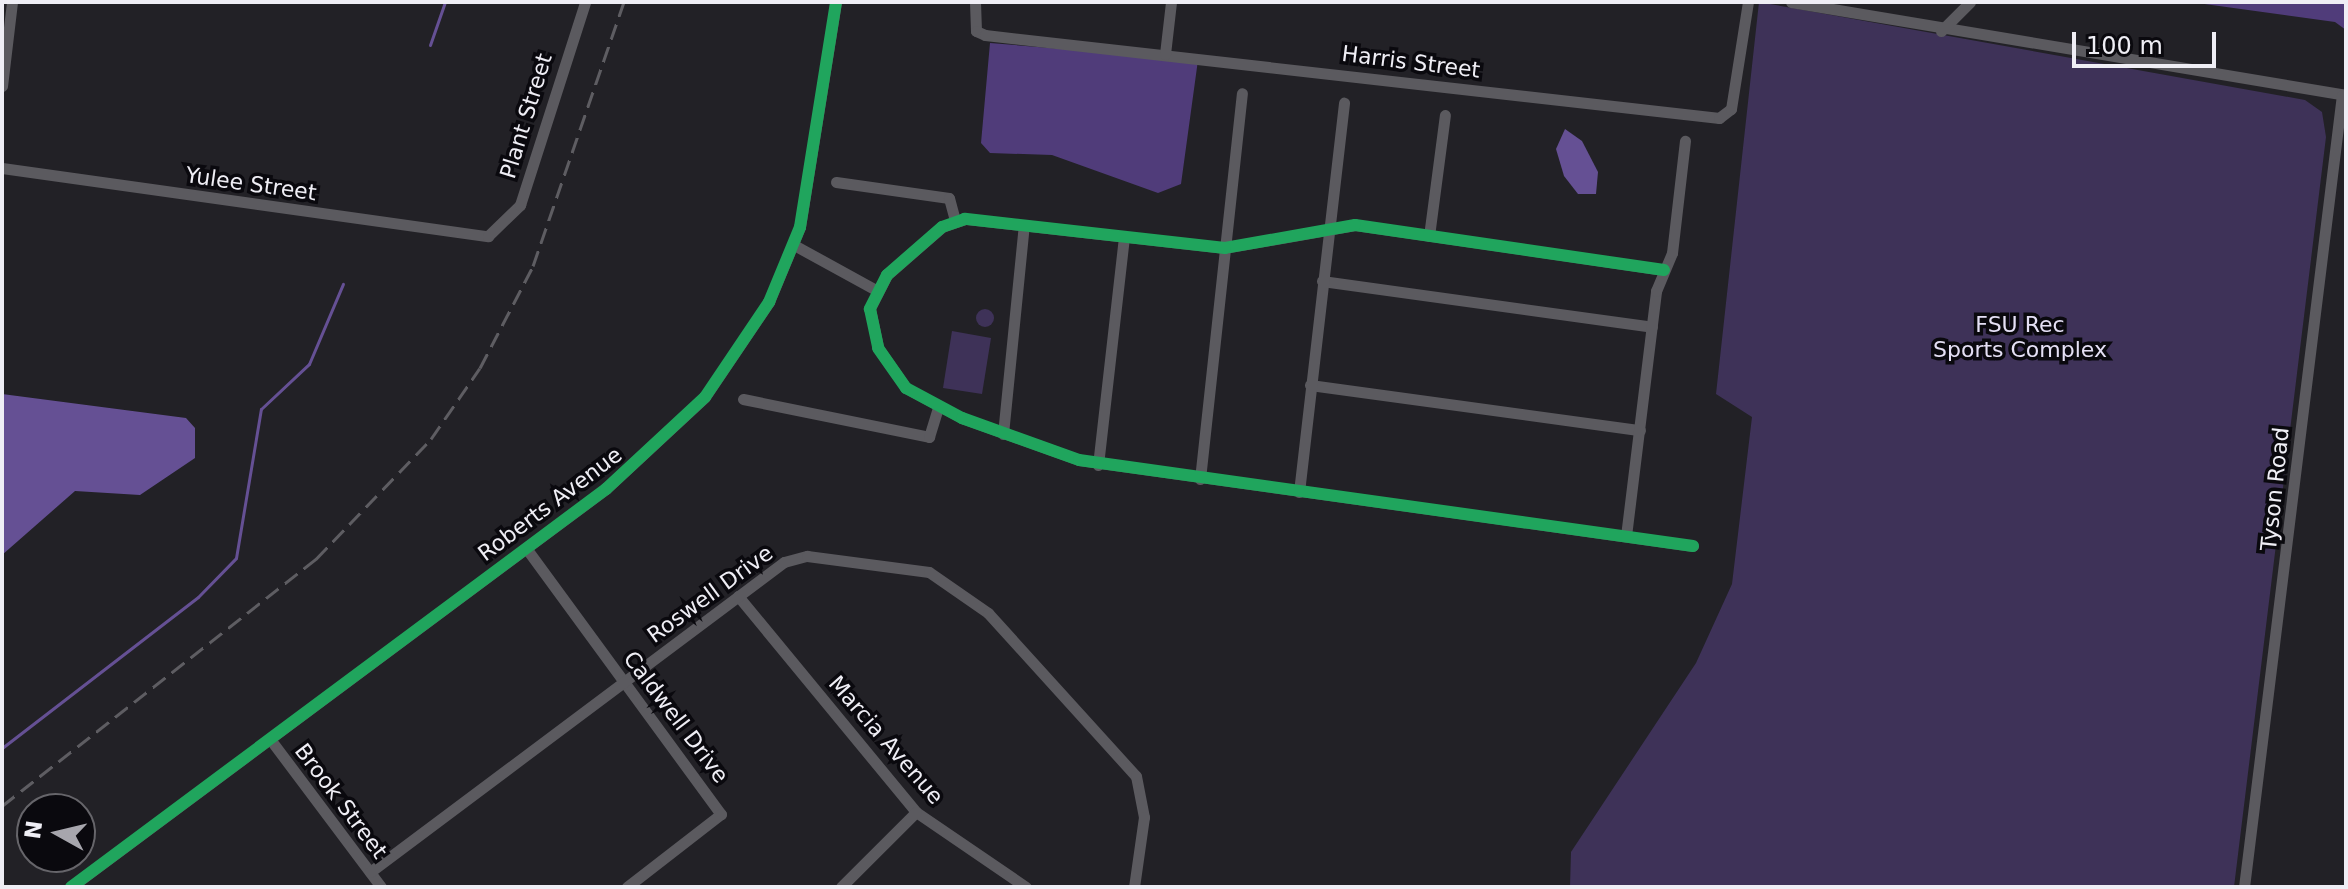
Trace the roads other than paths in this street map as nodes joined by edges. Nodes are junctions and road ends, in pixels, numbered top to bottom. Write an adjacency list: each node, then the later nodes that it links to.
1 (12, 2): 10 (street)
2 (585, 2): 24 (street, Plant Street)
3 (836, 2): 27 (street, Roberts Avenue)
4 (975, 2): 12 (street, Harris Street)
5 (1171, 2): 12 (street)
6 (1748, 2): 12 (street, Harris Street)
7 (1791, 2): 9 (street)
8 (1970, 2): 9 (street)
9 (1941, 31): 15 (street)
10 (5, 33): 11 (street)
11 (4, 53): 13 (street)
12 (1165, 54)
13 (2, 86)
14 (1242, 93): 28 (street)
15 (2344, 95): 55 (street, Tyson Road)
16 (1344, 103): 23 (street)
17 (1445, 115): 25 (street)
18 (1685, 141): 29 (street)
19 (2, 168): 24 (street, Yulee Street)
20 (836, 182): 21 (street)
21 (955, 221): 22 (street); 31 (street)
22 (1024, 225): 26 (street); 37 (street)
23 (1329, 225): 25 (street); 28 (street); 30 (street)
24 (493, 234)
25 (1429, 236): 29 (street)
26 (1124, 237): 28 (street); 38 (street)
27 (794, 245): 31 (street); 43 (street, Roberts Avenue)
28 (1225, 248): 39 (street)
29 (1664, 270): 32 (street)
30 (1322, 281): 32 (street); 33 (street)
31 (876, 290): 35 (street)
32 (1652, 327): 36 (street)
33 (1310, 385): 36 (street); 40 (street)
34 (743, 399): 35 (street)
35 (938, 408): 37 (street)
36 (1640, 430): 41 (street)
37 (1003, 434): 38 (street)
38 (1098, 465): 39 (street)
39 (1200, 479): 40 (street)
40 (1299, 492): 41 (street)
41 (1626, 536): 42 (street)
42 (1693, 546)
43 (526, 548): 45 (street, Caldwell Drive); 46 (street, Roberts Avenue)
44 (738, 596): 45 (street, Roswell Drive); 47 (street, Marcia Avenue); 54 (street, Roswell Drive)
45 (625, 682): 48 (street, Roswell Drive); 51 (street, Caldwell Drive)
46 (270, 739): 48 (street, Brook Street); 49 (street, Roberts Avenue)
47 (916, 812): 52 (street); 53 (street, Marcia Avenue)
48 (370, 872): 50 (street, Brook Street)
49 (71, 887)
50 (381, 887)
51 (627, 887)
52 (841, 887)
53 (1026, 887)
54 (1134, 887)
55 (2244, 887)

